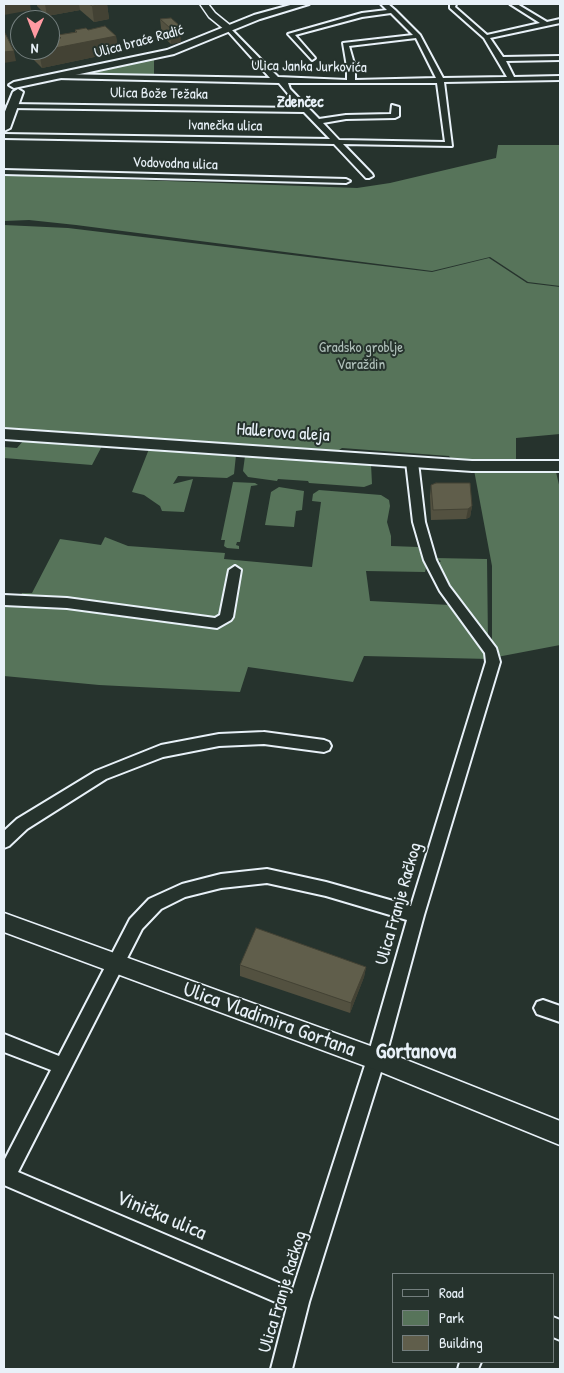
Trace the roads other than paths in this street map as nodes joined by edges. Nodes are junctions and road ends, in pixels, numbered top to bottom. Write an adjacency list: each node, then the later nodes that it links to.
1 (204, 4): 9 (street)
2 (304, 4): 9 (main road, Ulica braće Radić)
3 (384, 4): 6 (street)
4 (453, 4): 11 (street)
5 (513, 4): 8 (street)
6 (393, 11): 10 (street); 12 (street)
7 (560, 21): 8 (street)
8 (546, 24): 11 (street)
9 (228, 28): 15 (main road, Ulica braće Radić); 19 (street)
10 (418, 36): 18 (street); 20 (street)
11 (486, 37): 14 (street)
12 (312, 58)
13 (560, 58): 14 (street)
14 (502, 59): 16 (street)
15 (57, 76): 19 (street, Ulica Janka Jurkovića); 21 (main road, Ulica braće Radić)
16 (511, 78): 17 (street, Ulica Janka Jurkovića); 18 (street, Ulica Janka Jurkovića)
17 (560, 78)
18 (441, 80): 20 (street, Ulica Janka Jurkovića); 27 (street, Ivanečka ulica)
19 (279, 81): 20 (street, Ulica Janka Jurkovića); 23 (street)
20 (351, 82)
21 (10, 92): 23 (street, Ulica Bože Težaka); 25 (main road)
22 (395, 107): 24 (street)
23 (307, 110): 24 (street)
24 (318, 122): 27 (street)
25 (4, 128)
26 (4, 136): 27 (street, Ivanečka ulica)
27 (338, 142): 29 (street)
28 (4, 172): 30 (street, Vodovodna ulica)
29 (369, 176)
30 (346, 181)
31 (4, 434): 32 (main road, Hallerova aleja)
32 (412, 462): 33 (main road, Hallerova aleja); 38 (street, Ulica Franje Račkog)
33 (560, 466)
34 (235, 570): 35 (street)
35 (4, 600)
36 (324, 746): 37 (street)
37 (4, 841)
38 (416, 916): 40 (street); 44 (street, Ulica Franje Račkog)
39 (4, 923): 40 (street, Ulica Vladimira Gortana)
40 (116, 963): 44 (street, Ulica Vladimira Gortana); 45 (street)
41 (543, 1008): 42 (street)
42 (560, 1014)
43 (4, 1043): 45 (street)
44 (376, 1059): 46 (street, Ulica Vladimira Gortana); 48 (street, Ulica Franje Račkog)
45 (62, 1066): 47 (street)
46 (560, 1133)
47 (5, 1175): 48 (street, Vinička ulica)
48 (300, 1302): 49 (street, Ulica Franje Račkog)
49 (281, 1369)

